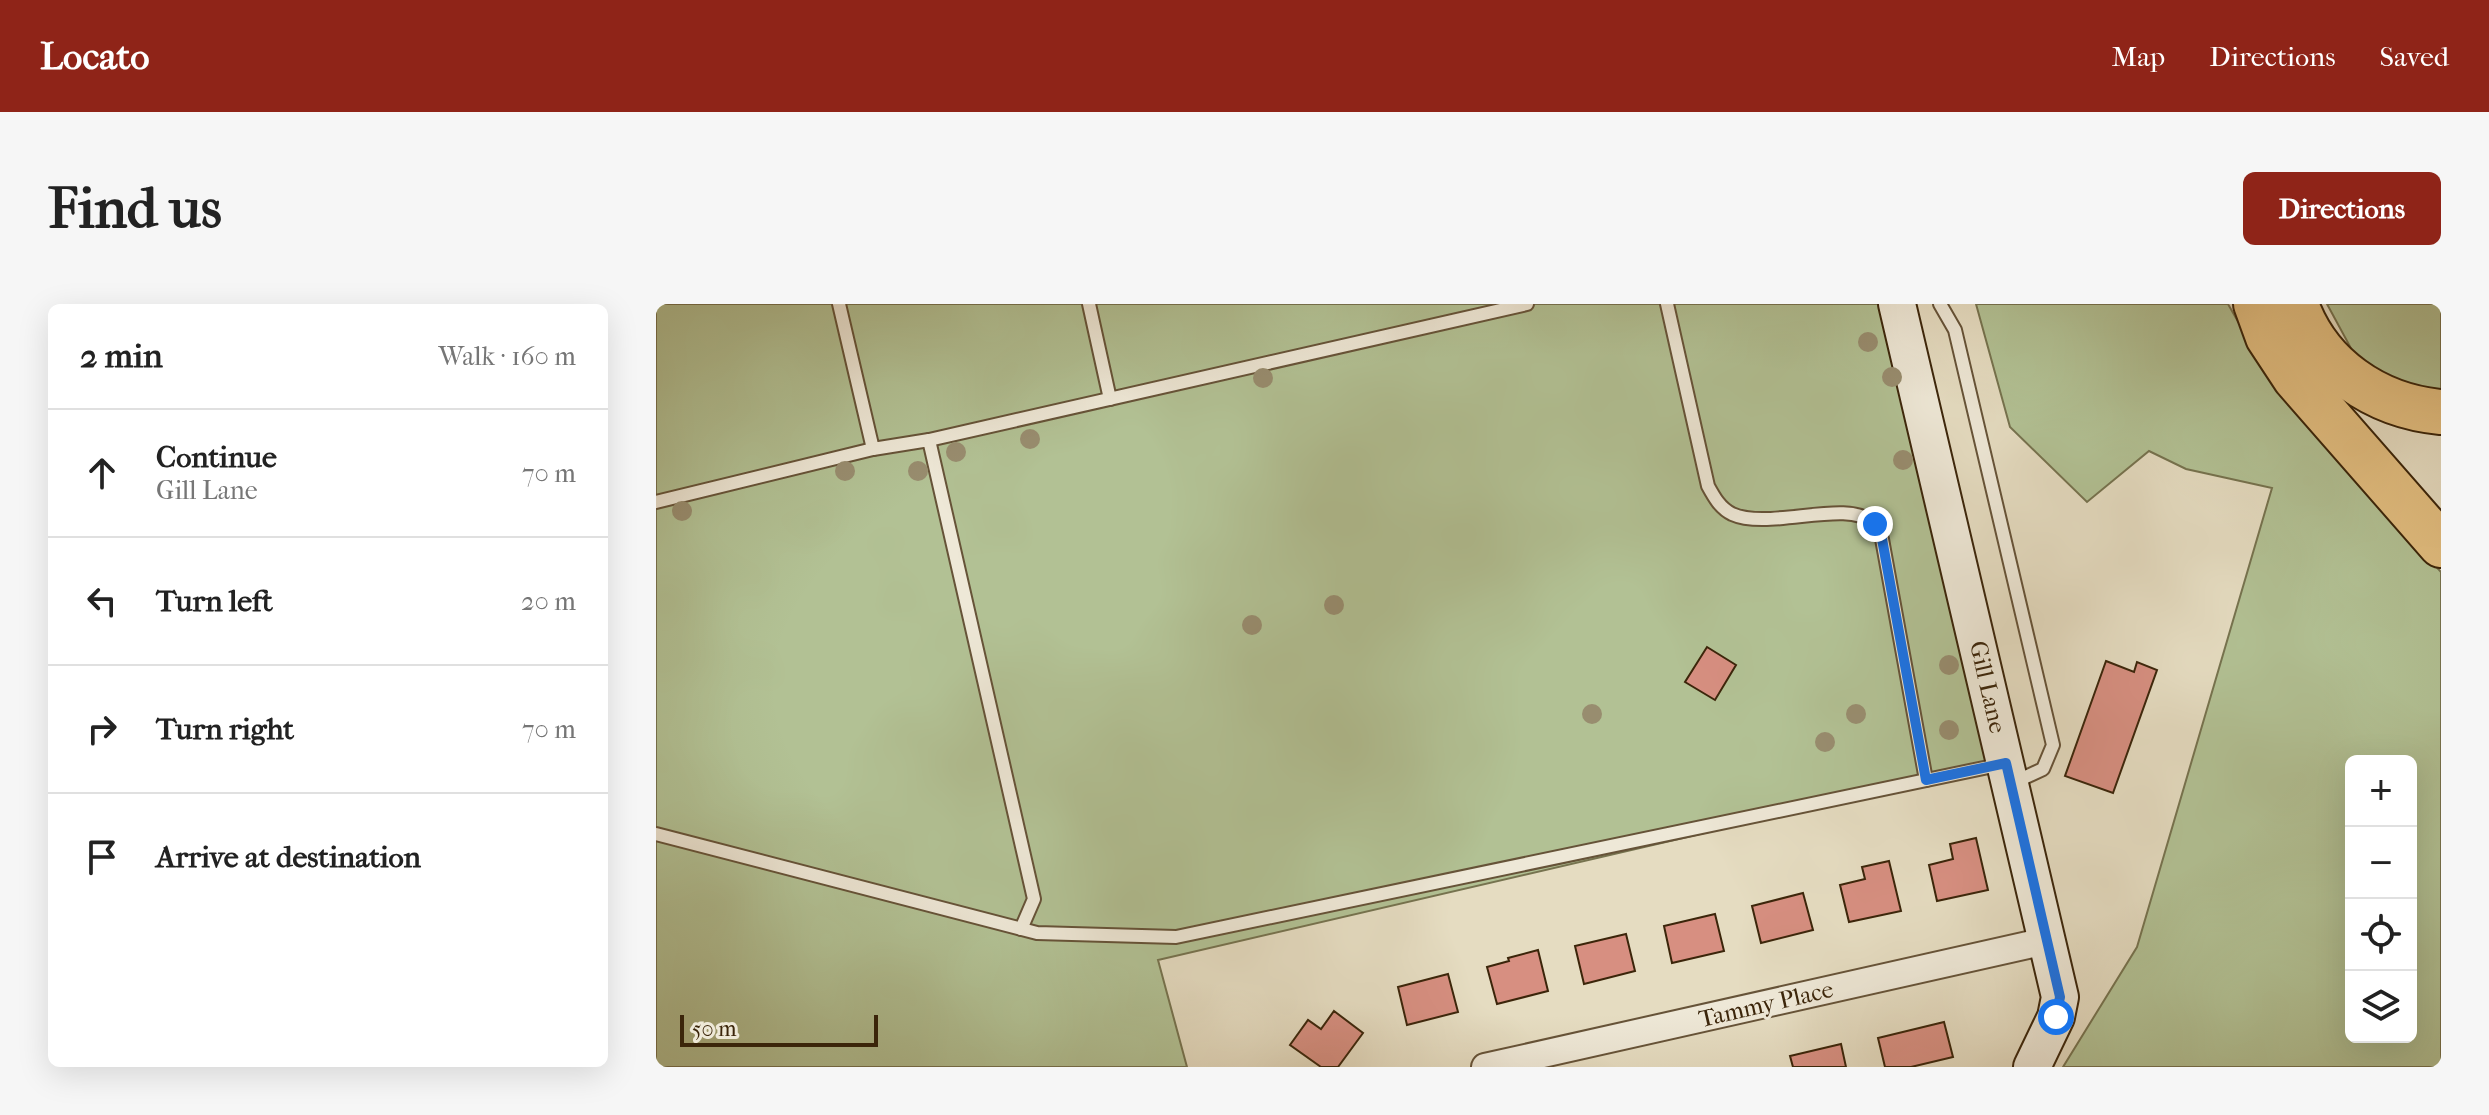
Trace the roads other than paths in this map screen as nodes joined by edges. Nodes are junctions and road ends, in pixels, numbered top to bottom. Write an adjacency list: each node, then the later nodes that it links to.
1 (839, 304): 14 (lane)
2 (1089, 304): 11 (lane)
3 (1527, 304): 11 (lane)
4 (1667, 304): 18 (lane)
5 (1897, 304): 17 (street, Gill Lane)
6 (1940, 304): 10 (lane)
7 (1951, 304): 10 (lane)
8 (2256, 304): 16 (highway)
9 (2296, 304): 12 (highway)
10 (1955, 330): 17 (lane)
11 (1110, 399): 13 (lane)
12 (2441, 412)
13 (929, 440): 14 (lane); 20 (lane)
14 (873, 449): 15 (lane)
15 (656, 502)
16 (2441, 545)
17 (2008, 774): 18 (lane); 21 (street, Gill Lane)
18 (1926, 780): 20 (lane)
19 (656, 834): 20 (lane)
20 (1021, 929)
21 (2046, 941): 22 (street, Tammy Place); 23 (street, Gill Lane)
22 (1485, 1067)
23 (2032, 1067)

